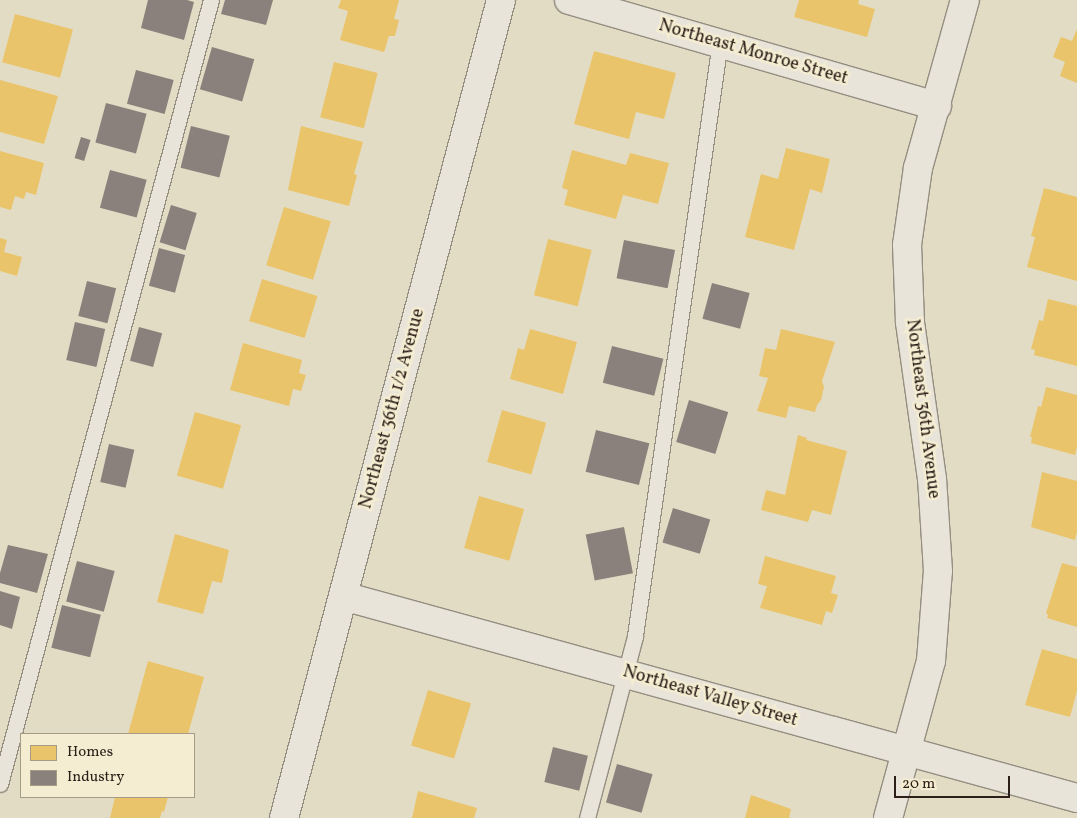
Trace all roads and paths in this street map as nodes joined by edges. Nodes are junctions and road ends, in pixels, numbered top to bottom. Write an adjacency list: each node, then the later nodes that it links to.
1 (211, 0): 10 (lane)
2 (501, 0): 7 (street, Northeast 36th 1/2 Avenue)
3 (569, 0): 5 (street, Northeast Monroe Street)
4 (965, 0): 6 (street, Northeast 36th Avenue)
5 (720, 42): 6 (street, Northeast Monroe Street); 8 (lane)
6 (937, 106): 9 (street, Northeast 36th Avenue)
7 (343, 596): 8 (street, Northeast Valley Street); 12 (street, Northeast 36th 1/2 Avenue)
8 (626, 673): 9 (street, Northeast Valley Street); 13 (lane)
9 (906, 751): 11 (street, Northeast Valley Street); 14 (street, Northeast 36th Avenue)
10 (0, 784)
11 (1077, 798)
12 (284, 818)
13 (587, 818)
14 (888, 818)

